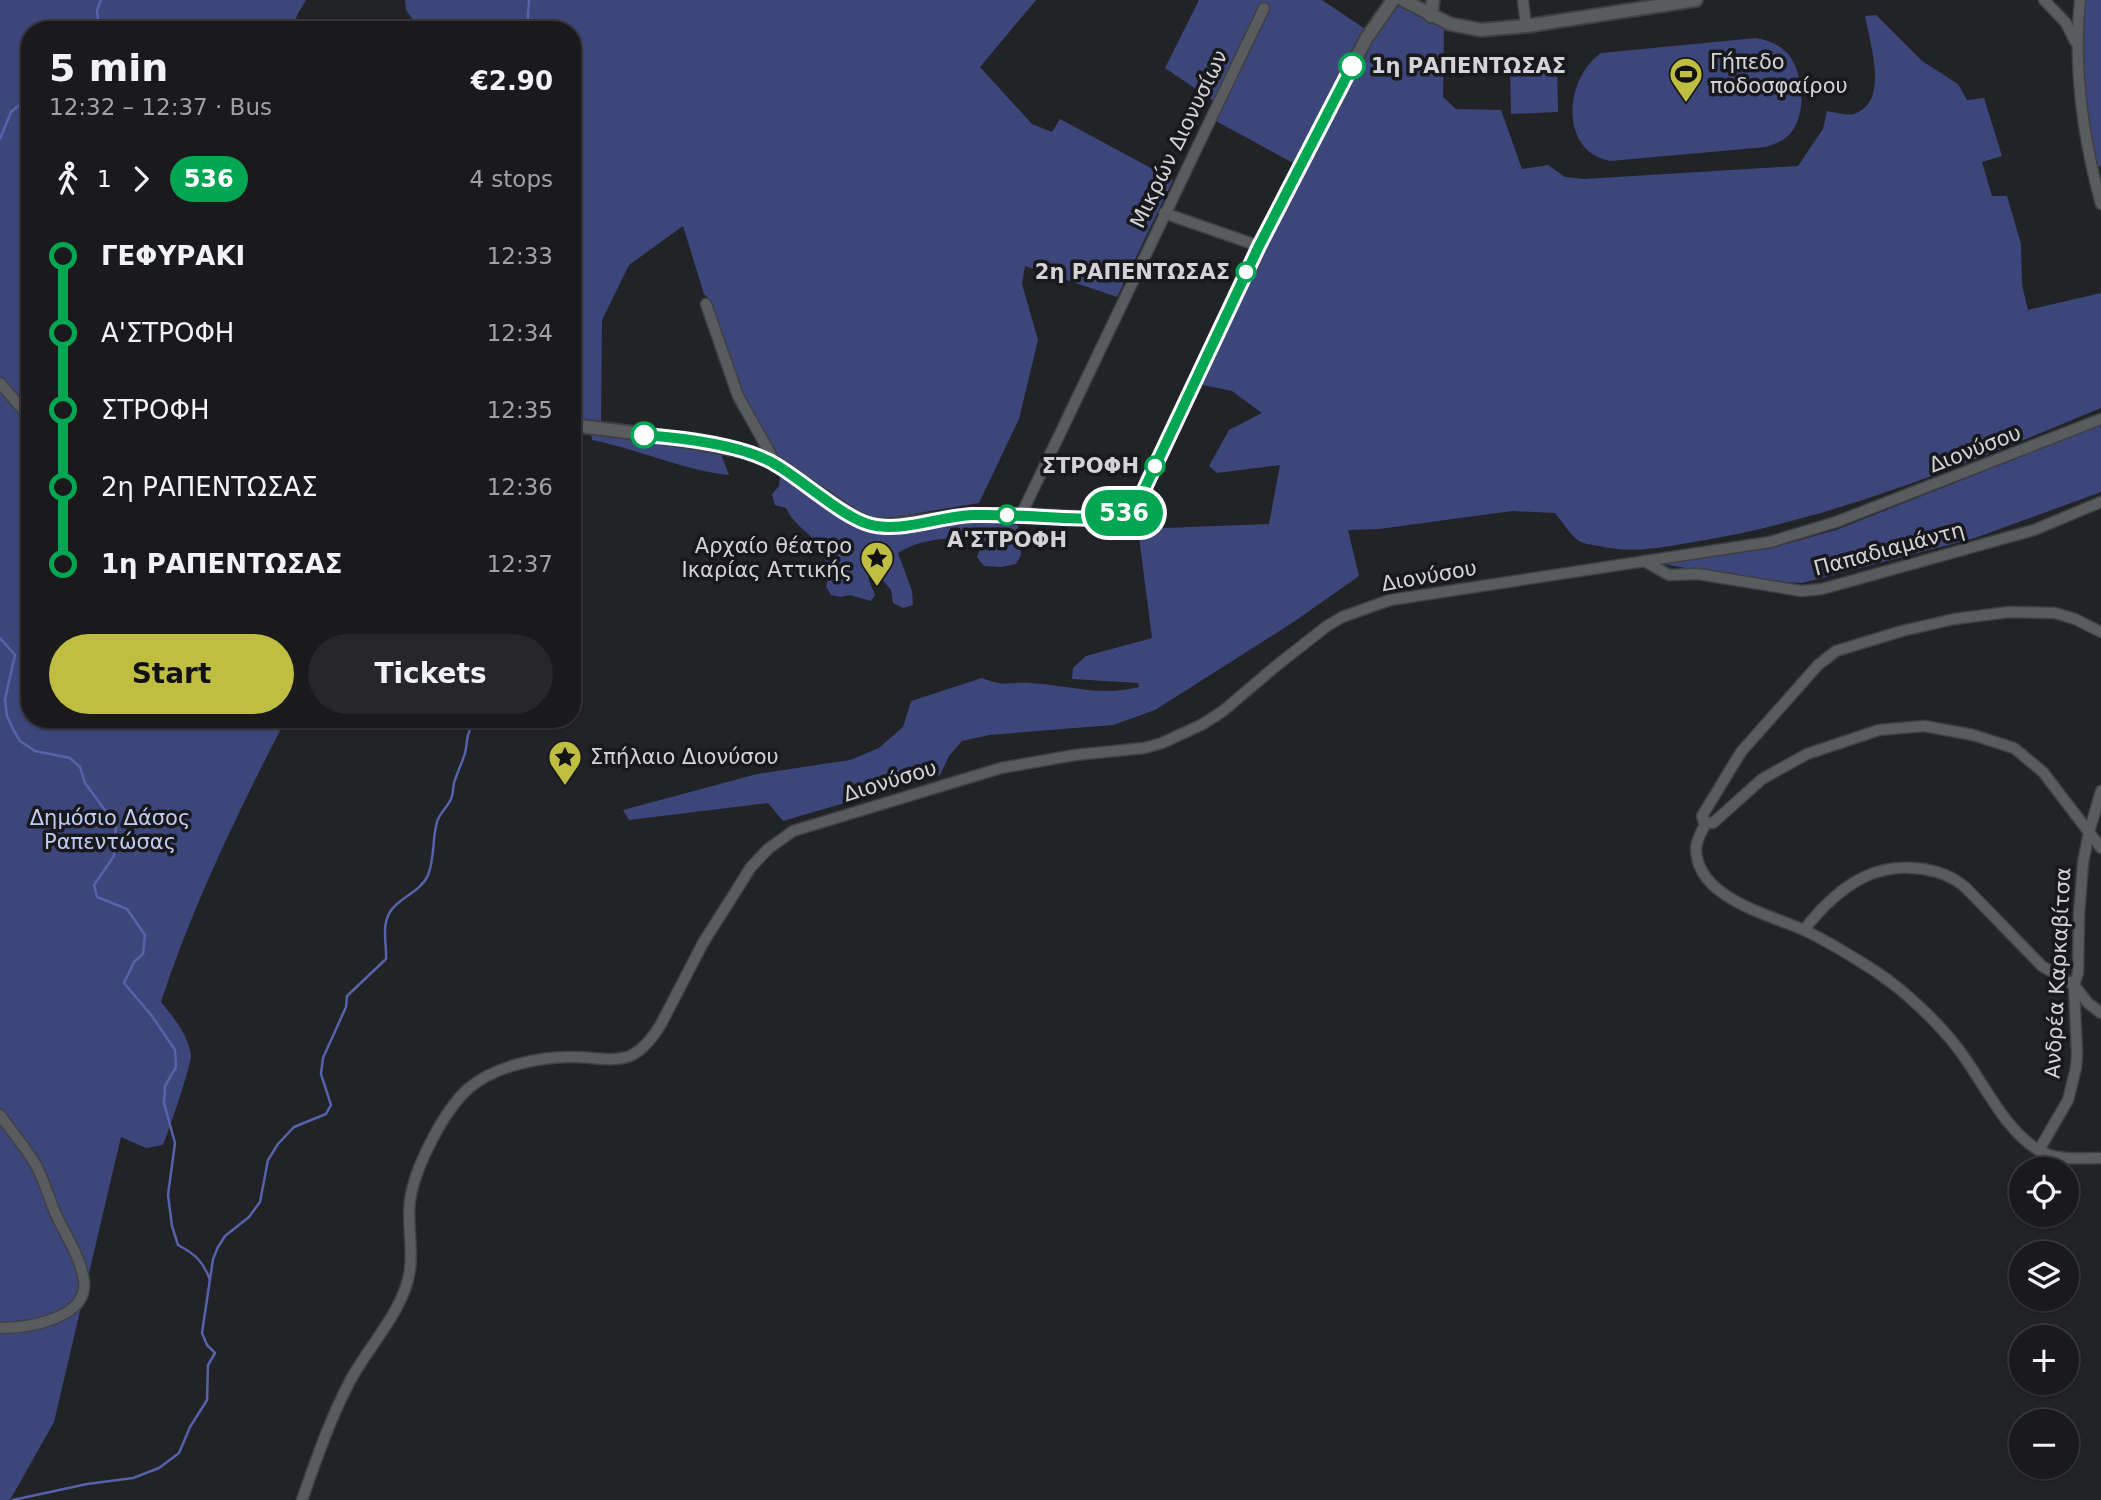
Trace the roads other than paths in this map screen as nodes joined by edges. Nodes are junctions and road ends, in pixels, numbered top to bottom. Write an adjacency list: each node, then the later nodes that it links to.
1 (1393, 0): 15 (street)
2 (1403, 0): 10 (street)
3 (1433, 0): 10 (street)
4 (1523, 0): 11 (street)
5 (1696, 0): 8 (street)
6 (2044, 0): 12 (street)
7 (2080, 0): 12 (street)
8 (1658, 3): 11 (street)
9 (1264, 8): 14 (street, Μικρών Διονυσίων)
10 (1431, 16): 11 (street)
11 (1527, 26)
12 (2076, 41): 13 (street)
13 (2101, 204)
14 (1164, 213): 15 (street); 23 (street, Μικρών Διονυσίων)
15 (1259, 246): 23 (street)
16 (706, 304): 21 (street)
17 (0, 383): 18 (street)
18 (21, 408)
19 (2101, 419): 24 (street, Διονύσου)
20 (581, 426): 21 (street)
21 (776, 464): 23 (street)
22 (2101, 502): 24 (street, Παπαδιαμάντη)
23 (1021, 515)
24 (1643, 561): 37 (street, Διονύσου)
25 (2101, 632): 27 (street)
26 (2101, 791): 28 (street, Ανδρέα Καρκαβίτσα)
27 (1706, 823): 28 (street); 30 (street)
28 (2089, 832): 29 (street); 31 (street, Ανδρέα Καρκαβίτσα)
29 (2101, 848)
30 (1804, 930): 31 (street); 34 (street)
31 (2074, 985): 32 (street); 34 (street, Ανδρέα Καρκαβίτσα)
32 (2101, 1013)
33 (0, 1115): 36 (street)
34 (2039, 1150): 35 (street)
35 (2101, 1158)
36 (0, 1328)
37 (302, 1500)

